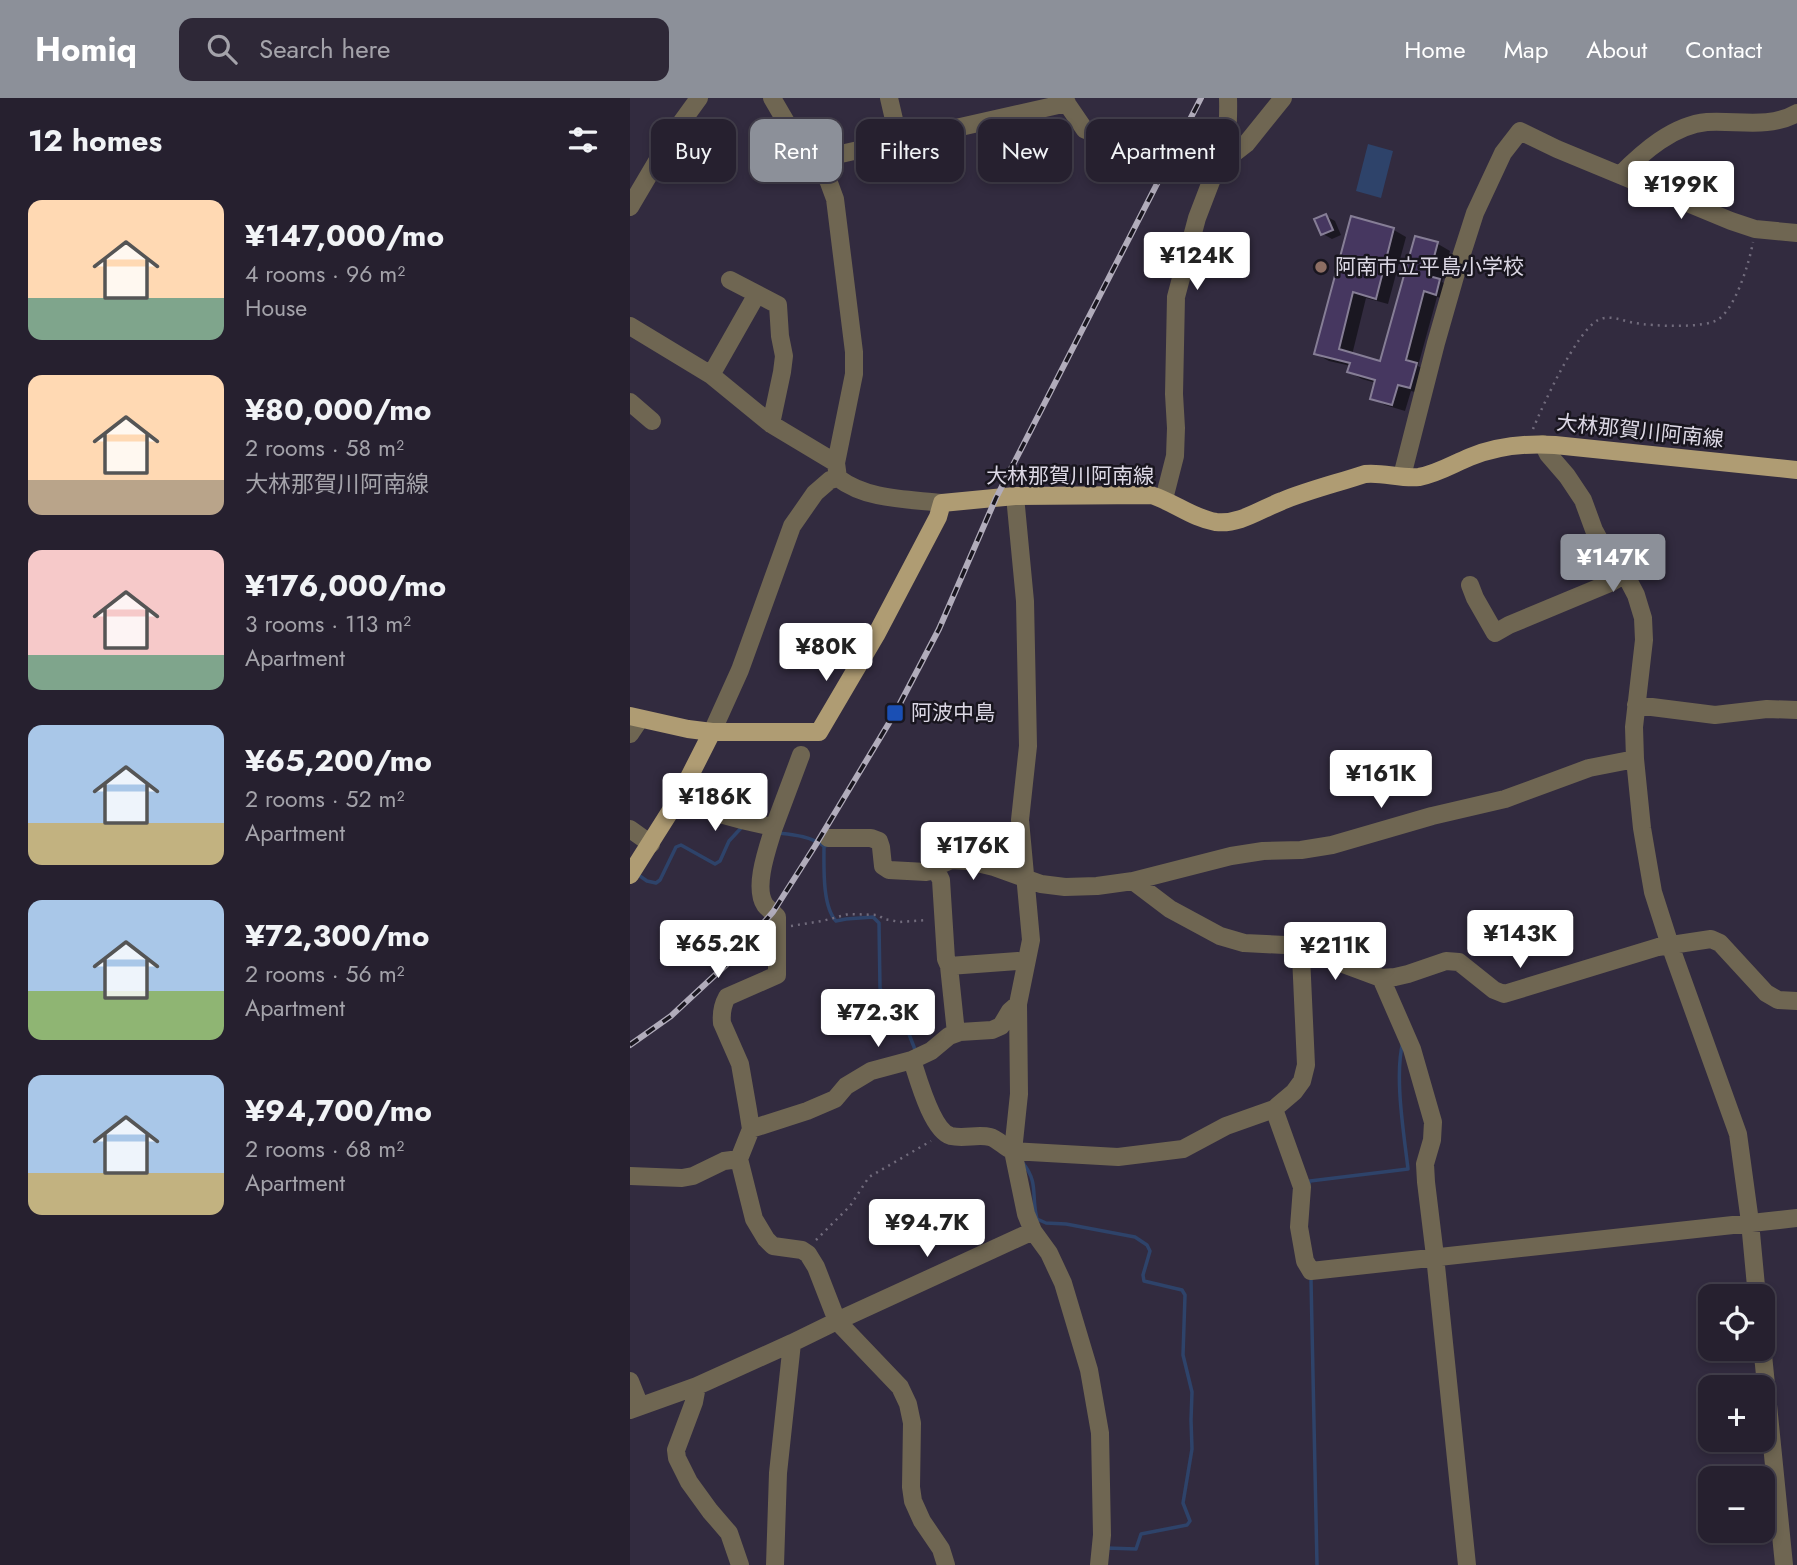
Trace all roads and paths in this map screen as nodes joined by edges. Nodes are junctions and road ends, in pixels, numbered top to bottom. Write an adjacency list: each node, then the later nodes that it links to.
1 (699, 98): 17 (street)
2 (772, 98): 8 (street)
3 (889, 98): 9 (street)
4 (1228, 98): 10 (street)
5 (1283, 98): 13 (street)
6 (1065, 101): 11 (street); 12 (street)
7 (1797, 113): 14 (street)
8 (784, 119)
9 (894, 119)
10 (1229, 119)
11 (964, 125)
12 (1085, 130)
13 (1239, 149)
14 (1620, 175): 18 (street); 30 (street)
15 (829, 182): 28 (street)
16 (1211, 182): 32 (street)
17 (630, 207)
18 (1755, 229): 19 (street); 27 (path)
19 (1797, 233)
20 (730, 280): 21 (street)
21 (757, 294): 23 (street); 26 (street)
22 (630, 326): 23 (street)
23 (710, 375): 26 (street)
24 (630, 402): 25 (street)
25 (652, 421)
26 (771, 424): 28 (street)
27 (1535, 444): 29 (main road, 大林那賀川阿南線); 30 (main road, 大林那賀川阿南線); 34 (street)
28 (837, 470): 33 (street); 39 (street)
29 (1797, 470)
30 (1402, 476): 32 (main road, 大林那賀川阿南線)
31 (1015, 496): 32 (main road, 大林那賀川阿南線); 33 (main road, 大林那賀川阿南線); 49 (street)
32 (1164, 499)
33 (942, 503): 39 (main road)
34 (1625, 574): 35 (street); 36 (street)
35 (1470, 585)
36 (1636, 705): 37 (street); 41 (street)
37 (1797, 710)
38 (633, 723): 39 (main road)
39 (712, 732): 42 (main road)
40 (801, 755): 44 (street)
41 (1634, 759): 50 (street); 53 (street)
42 (678, 799): 44 (street); 46 (main road)
43 (630, 829): 46 (street)
44 (773, 831): 52 (street)
45 (828, 838): 48 (street)
46 (650, 844): 47 (main road)
47 (630, 875)
48 (938, 875): 49 (street); 51 (street)
49 (1026, 880): 50 (street); 55 (street)
50 (1133, 881): 54 (street)
51 (943, 919): 52 (path); 56 (street)
52 (778, 927): 63 (street)
53 (1670, 945): 57 (street); 58 (street); 69 (street)
54 (1302, 952): 57 (street); 62 (street)
55 (1026, 964): 56 (street); 59 (street)
56 (948, 966): 60 (street)
57 (1381, 978): 72 (street)
58 (1797, 1001)
59 (1018, 1004): 60 (street); 65 (street)
60 (956, 1033): 61 (street)
61 (912, 1060): 63 (street); 64 (street)
62 (1274, 1109): 65 (street); 72 (street)
63 (751, 1129): 66 (street)
64 (942, 1132): 65 (street); 71 (path)
65 (1013, 1151): 70 (street)
66 (739, 1159): 67 (street); 71 (street)
67 (630, 1176)
68 (1797, 1218): 69 (street)
69 (1750, 1222): 72 (street); 73 (street)
70 (1034, 1231): 74 (street); 83 (street)
71 (802, 1250): 74 (street)
72 (1435, 1256): 84 (street)
73 (1756, 1284)
74 (836, 1321): 75 (street); 82 (street)
75 (792, 1343): 78 (street); 81 (street)
76 (1764, 1361): 85 (street)
77 (630, 1381): 79 (street)
78 (697, 1385): 79 (street); 80 (street)
79 (635, 1408)
80 (740, 1565)
81 (775, 1565)
82 (946, 1565)
83 (1099, 1565)
84 (1467, 1565)
85 (1784, 1565)

